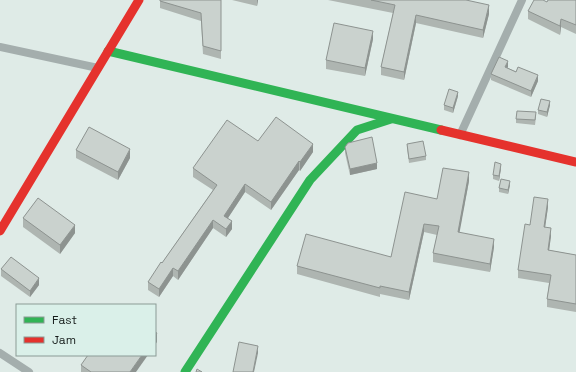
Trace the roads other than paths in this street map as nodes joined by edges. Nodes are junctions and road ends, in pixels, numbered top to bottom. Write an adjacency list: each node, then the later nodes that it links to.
1 (139, 0): 4 (street)
2 (522, 0): 7 (street)
3 (0, 47): 5 (street)
4 (108, 51): 5 (street); 6 (street)
5 (98, 68): 9 (street)
6 (392, 119): 7 (street); 12 (street)
7 (460, 135): 8 (street)
8 (576, 162)
9 (0, 231)
10 (0, 353): 11 (street)
11 (29, 372)
12 (185, 372)

